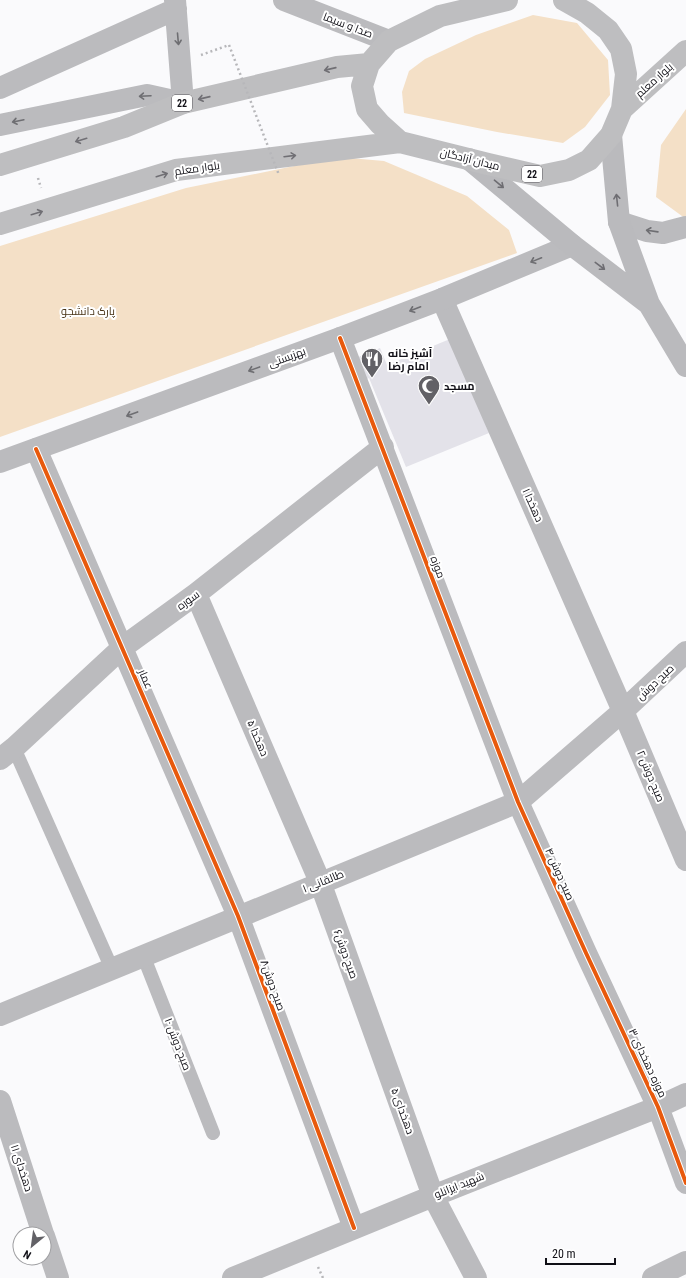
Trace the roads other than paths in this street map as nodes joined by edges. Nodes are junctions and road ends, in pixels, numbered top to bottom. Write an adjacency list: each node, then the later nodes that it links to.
1 (284, 0): 5 (street, صدا و سیما)
2 (507, 0): 5 (main road, میدان آزادگان / 22)
3 (564, 0): 10 (main road, میدان آزادگان / 22)
4 (175, 4): 8 (street); 9 (street, one-way to 9)
5 (389, 41): 7 (main road, میدان آزادگان / 22)
6 (686, 51): 10 (main road, بلوار معلم / 22)
7 (369, 64): 9 (main road, 22, one-way to 9); 13 (main road, میدان آزادگان / 22)
8 (0, 88)
9 (183, 103): 11 (street, one-way to 11); 15 (main road, 22, one-way to 15)
10 (622, 109): 12 (main road, میدان آزادگان / 22)
11 (0, 124)
12 (611, 135): 14 (main road, میدان آزادگان / 22); 16 (main road, one-way to 12)
13 (400, 142): 14 (main road, میدان آزادگان / 22); 17 (main road, بلوار معلم, one-way to 13)
14 (469, 159): 19 (main road, one-way to 19)
15 (0, 165)
16 (620, 222): 18 (street, one-way to 16); 21 (main road)
17 (0, 224)
18 (686, 226)
19 (572, 245): 20 (street, بهزیستی, one-way to 20); 21 (main road, one-way to 21)
20 (442, 299): 22 (street, بهزیستی, one-way to 22); 30 (street, دهخدا ۱)
21 (649, 304): 23 (main road)
22 (340, 338): 24 (street, موزه); 25 (street, بهزیستی, one-way to 25)
23 (686, 366)
24 (383, 447): 27 (street, سوره); 32 (street, موزه)
25 (36, 449): 26 (street, بهزیستی); 28 (street, عمار)
26 (0, 462)
27 (196, 594): 28 (street, سوره); 34 (street, دهخدا ۵)
28 (123, 647): 31 (street, سوره); 35 (street, عمار)
29 (686, 652): 30 (street, صبح دوش)
30 (623, 711): 32 (street, طالقانی ۱); 33 (street, صبح دوش ۲)
31 (7, 754): 38 (lane)
32 (518, 802): 34 (street, طالقانی ۱); 36 (street, صبح دوش ۴)
33 (682, 850)
34 (320, 882): 35 (street, طالقانی ۱); 40 (street, صبح دوش۶)
35 (238, 916): 37 (street, طالقانی ۱); 48 (street, صبح دوش۸)
36 (586, 953): 43 (street, موزه دهخدای ۳)
37 (143, 955): 38 (street, طالقانی ۱); 44 (lane, صبح دوش ۱۰)
38 (112, 969): 39 (street, طالقانی ۱)
39 (0, 1015)
40 (372, 1027): 46 (street, دهخدای ۵)
41 (686, 1094): 43 (street, شهید ایزانلو)
42 (0, 1101): 47 (street, دهخدای ۱۱)
43 (658, 1107): 45 (street, موزه دهخدای ۳); 46 (street, شهید ایزانلو)
44 (213, 1133)
45 (686, 1183)
46 (433, 1196): 48 (street, شهید ایزانلو); 53 (street, دهخدای ۵)
47 (41, 1226)
48 (354, 1228): 52 (street, شهید ایزانلو)
49 (52, 1260): 51 (street, دهخدای ۱۱)
50 (686, 1262): 54 (street)
51 (58, 1278)
52 (234, 1278)
53 (476, 1278)
54 (653, 1278)

